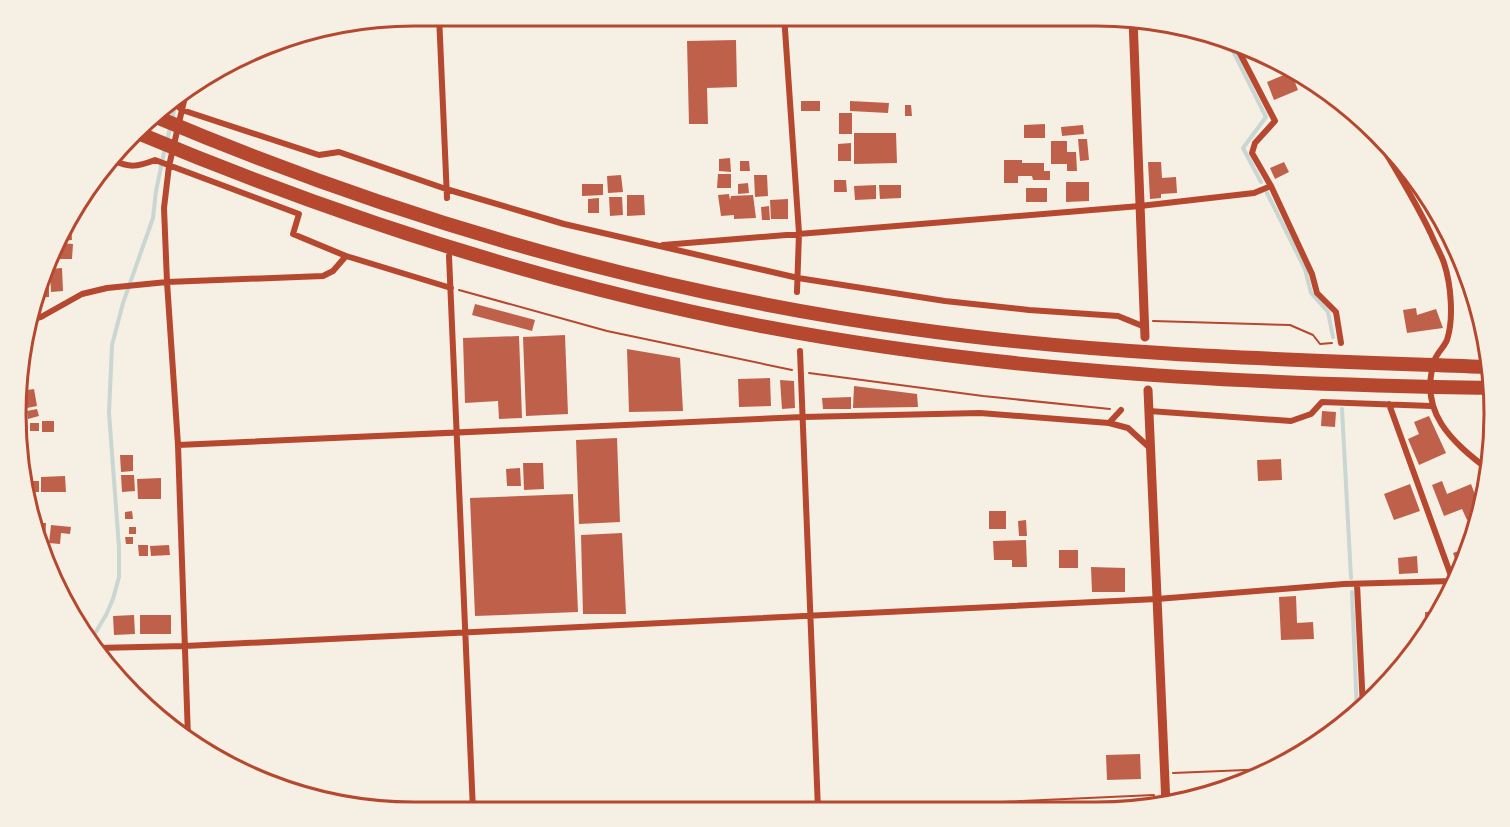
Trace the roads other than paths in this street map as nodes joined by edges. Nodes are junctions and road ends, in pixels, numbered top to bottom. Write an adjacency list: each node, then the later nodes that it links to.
1 (439, 26): 14 (street)
2 (785, 26): 17 (street)
3 (1133, 27): 16 (street)
4 (1240, 53): 13 (street)
5 (184, 101): 7 (street)
6 (177, 106): 7 (street)
7 (181, 109): 12 (street); 14 (street)
8 (161, 119): 30 (highway)
9 (144, 135): 31 (highway)
10 (1390, 160): 34 (street)
11 (118, 163): 12 (street)
12 (170, 166): 19 (street); 22 (street)
13 (1271, 186): 16 (street); 28 (street)
14 (446, 189): 15 (street); 18 (street)
15 (447, 198)
16 (1140, 206): 17 (street); 26 (street)
17 (799, 233): 18 (street); 21 (street)
18 (656, 245): 21 (street)
19 (346, 256): 22 (street); 23 (street)
20 (449, 256): 23 (street)
21 (798, 278): 24 (street); 26 (street)
22 (167, 282): 25 (street); 40 (street)
23 (451, 288): 39 (street)
24 (797, 292)
25 (38, 318)
26 (1144, 324): 27 (street)
27 (1145, 337)
28 (1341, 343)
29 (800, 351): 37 (street)
30 (1481, 367)
31 (1484, 388)
32 (1148, 390): 36 (street)
33 (1389, 404): 34 (street); 36 (street); 43 (street)
34 (1431, 406): 42 (street)
35 (1121, 410): 38 (street)
36 (1149, 411): 41 (street)
37 (802, 417): 38 (street); 39 (street); 47 (street)
38 (1109, 423): 41 (street)
39 (457, 432): 40 (street); 48 (street)
40 (178, 445): 49 (street)
41 (1151, 449): 46 (street)
42 (1481, 464)
43 (1450, 572)
44 (1445, 583): 45 (street)
45 (1357, 584): 46 (street); 51 (street)
46 (1157, 599): 47 (street); 53 (street)
47 (810, 616): 48 (street); 55 (street)
48 (465, 632): 49 (street); 54 (street)
49 (185, 646): 50 (street); 52 (street)
50 (104, 648)
51 (1362, 696)
52 (188, 729)
53 (1165, 795)
54 (473, 802)
55 (818, 802)

